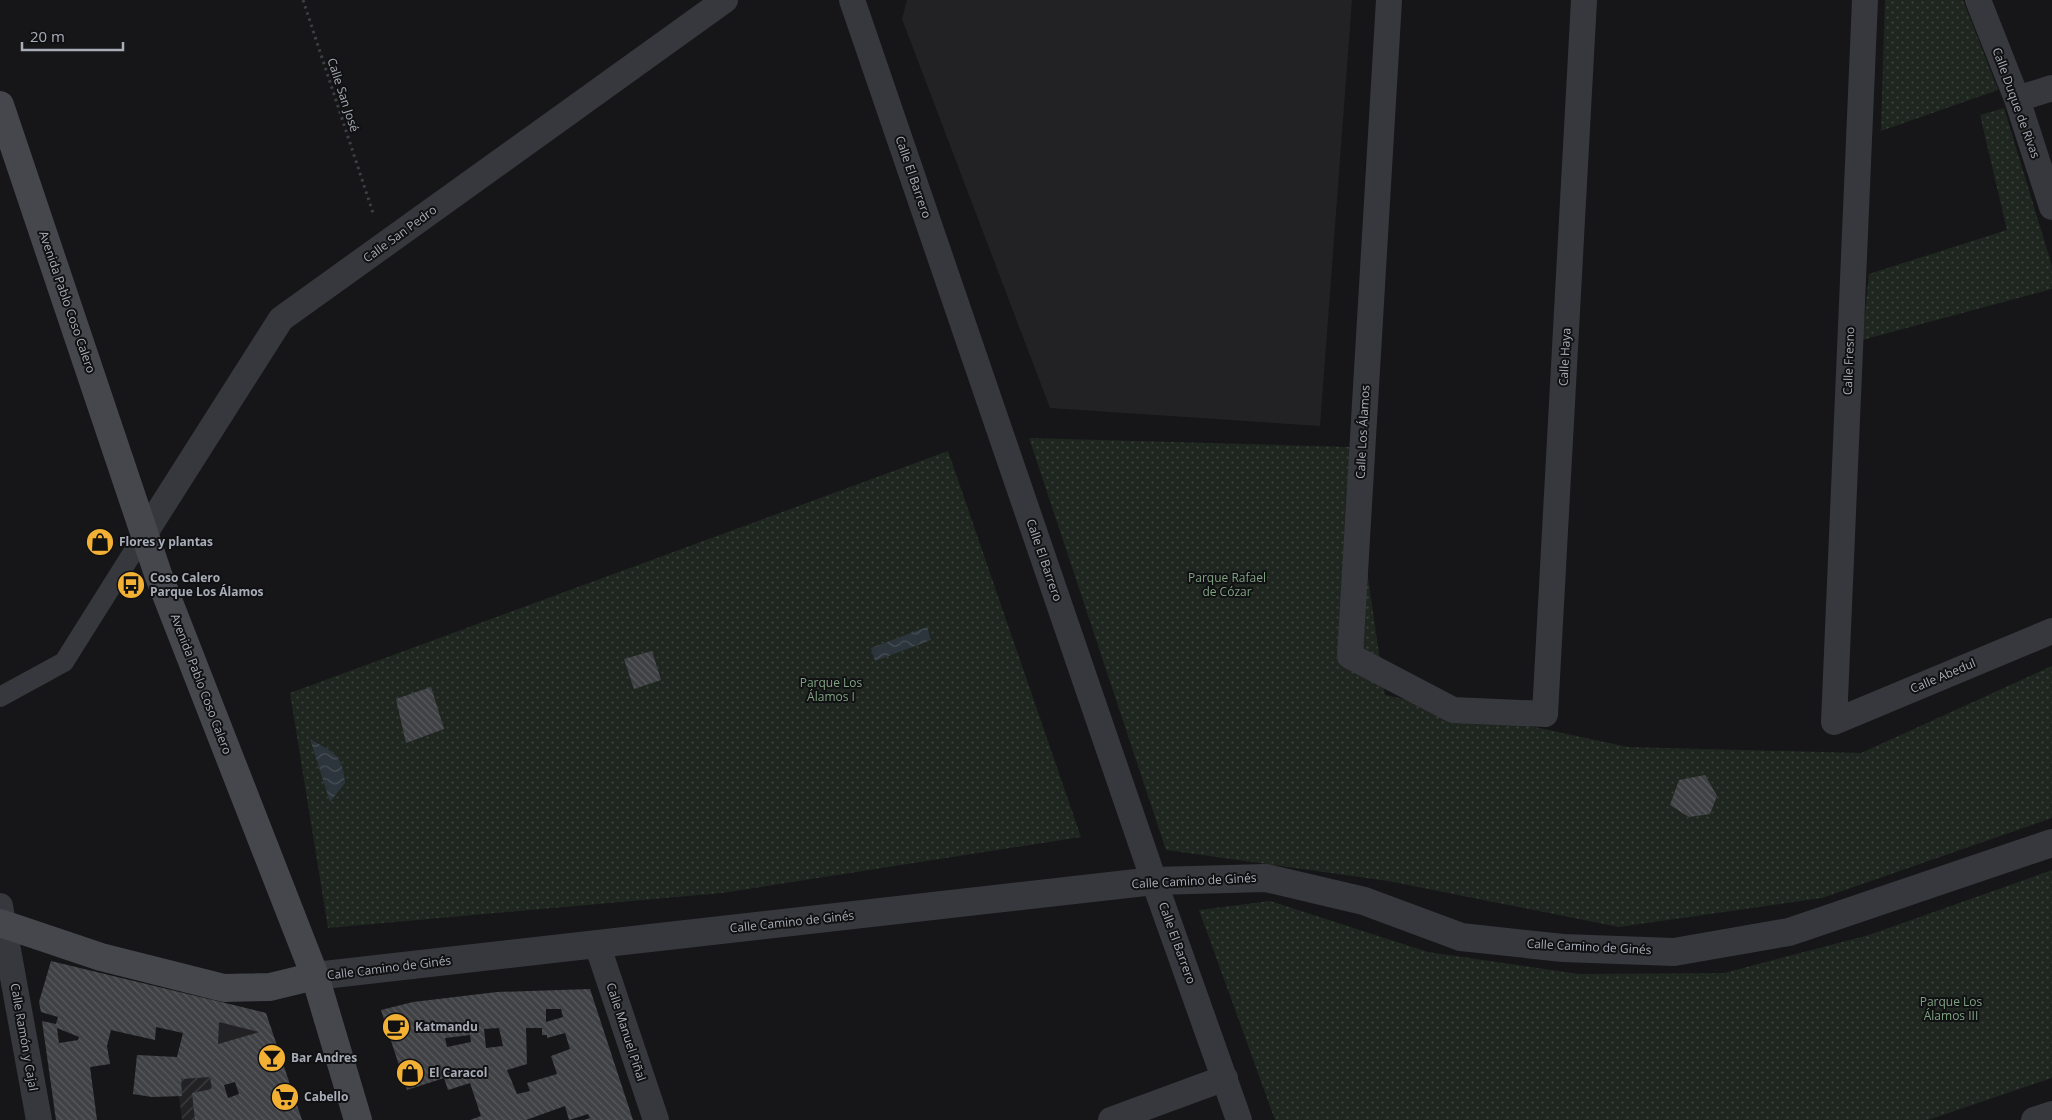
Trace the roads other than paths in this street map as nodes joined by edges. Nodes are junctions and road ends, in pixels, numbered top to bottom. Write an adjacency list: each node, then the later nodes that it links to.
1 (725, 0): 11 (street, Calle San Pedro)
2 (852, 0): 17 (street, Calle El Barrero)
3 (1389, 0): 14 (street, Calle Los Álamos)
4 (1584, 0): 14 (street, Calle Haya)
5 (1865, 0): 15 (street, Calle Fresno)
6 (1978, 0): 8 (street, Calle Duque de Rivas)
7 (2052, 88): 8 (street)
8 (2016, 99): 10 (street, Calle Duque de Rivas)
9 (0, 105): 11 (main road, Avenida Pablo Coso Calero)
10 (2052, 207)
11 (145, 533): 13 (street); 20 (main road, Avenida Pablo Coso Calero)
12 (2052, 631): 15 (street, Calle Abedul)
13 (0, 697)
14 (1545, 714)
15 (1834, 722)
16 (2052, 843): 17 (street, Calle Camino de Ginés)
17 (1154, 881): 19 (street, Calle Camino de Ginés); 21 (street, Calle El Barrero)
18 (1, 918): 20 (main road); 23 (street, Calle Ramón y Cajal)
19 (597, 944): 20 (street, Calle Camino de Ginés); 25 (street, Calle Manuel Piñal)
20 (315, 976): 24 (main road, Avenida Pablo Coso Calero)
21 (1225, 1078): 26 (street); 27 (street, Calle El Barrero)
22 (2052, 1114): 28 (street)
23 (39, 1120)
24 (358, 1120)
25 (656, 1120)
26 (1111, 1120)
27 (1239, 1120)
28 (2034, 1120)

